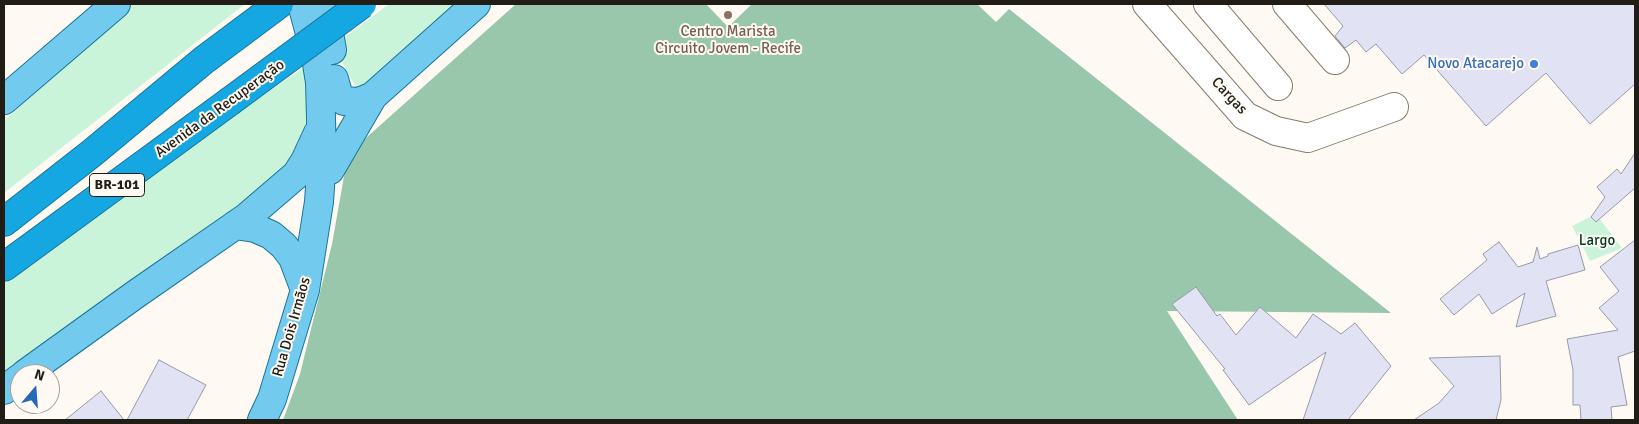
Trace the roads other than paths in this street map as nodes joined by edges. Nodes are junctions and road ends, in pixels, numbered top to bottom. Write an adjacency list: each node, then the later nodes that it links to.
1 (116, 4): 14 (main road)
2 (279, 4): 19 (highway, BR-101)
3 (302, 4): 16 (main road, Rua Dois Irmãos)
4 (324, 4): 11 (main road, Rua Dois Irmãos)
5 (362, 4): 21 (highway, Avenida da Recuperação / BR-101, bridge)
6 (476, 4): 13 (main road)
7 (1146, 4): 15 (lane, Cargas)
8 (1208, 4): 12 (lane)
9 (1287, 4): 10 (lane)
10 (1335, 60)
11 (334, 79): 13 (main road, Rua Dois Irmãos); 17 (main road, Rua Dois Irmãos)
12 (1278, 86)
13 (373, 96): 17 (main road, Rua Dois Irmãos)
14 (4, 100)
15 (1394, 107)
16 (322, 120): 18 (main road, Rua Dois Irmãos); 20 (main road)
17 (330, 170): 18 (main road, Rua Dois Irmãos)
18 (319, 202): 22 (main road, Rua Dois Irmãos)
19 (4, 222)
20 (235, 225): 22 (main road); 23 (main road)
21 (4, 267)
22 (305, 290): 24 (main road, Rua Dois Irmãos)
23 (40, 364)
24 (262, 420)

